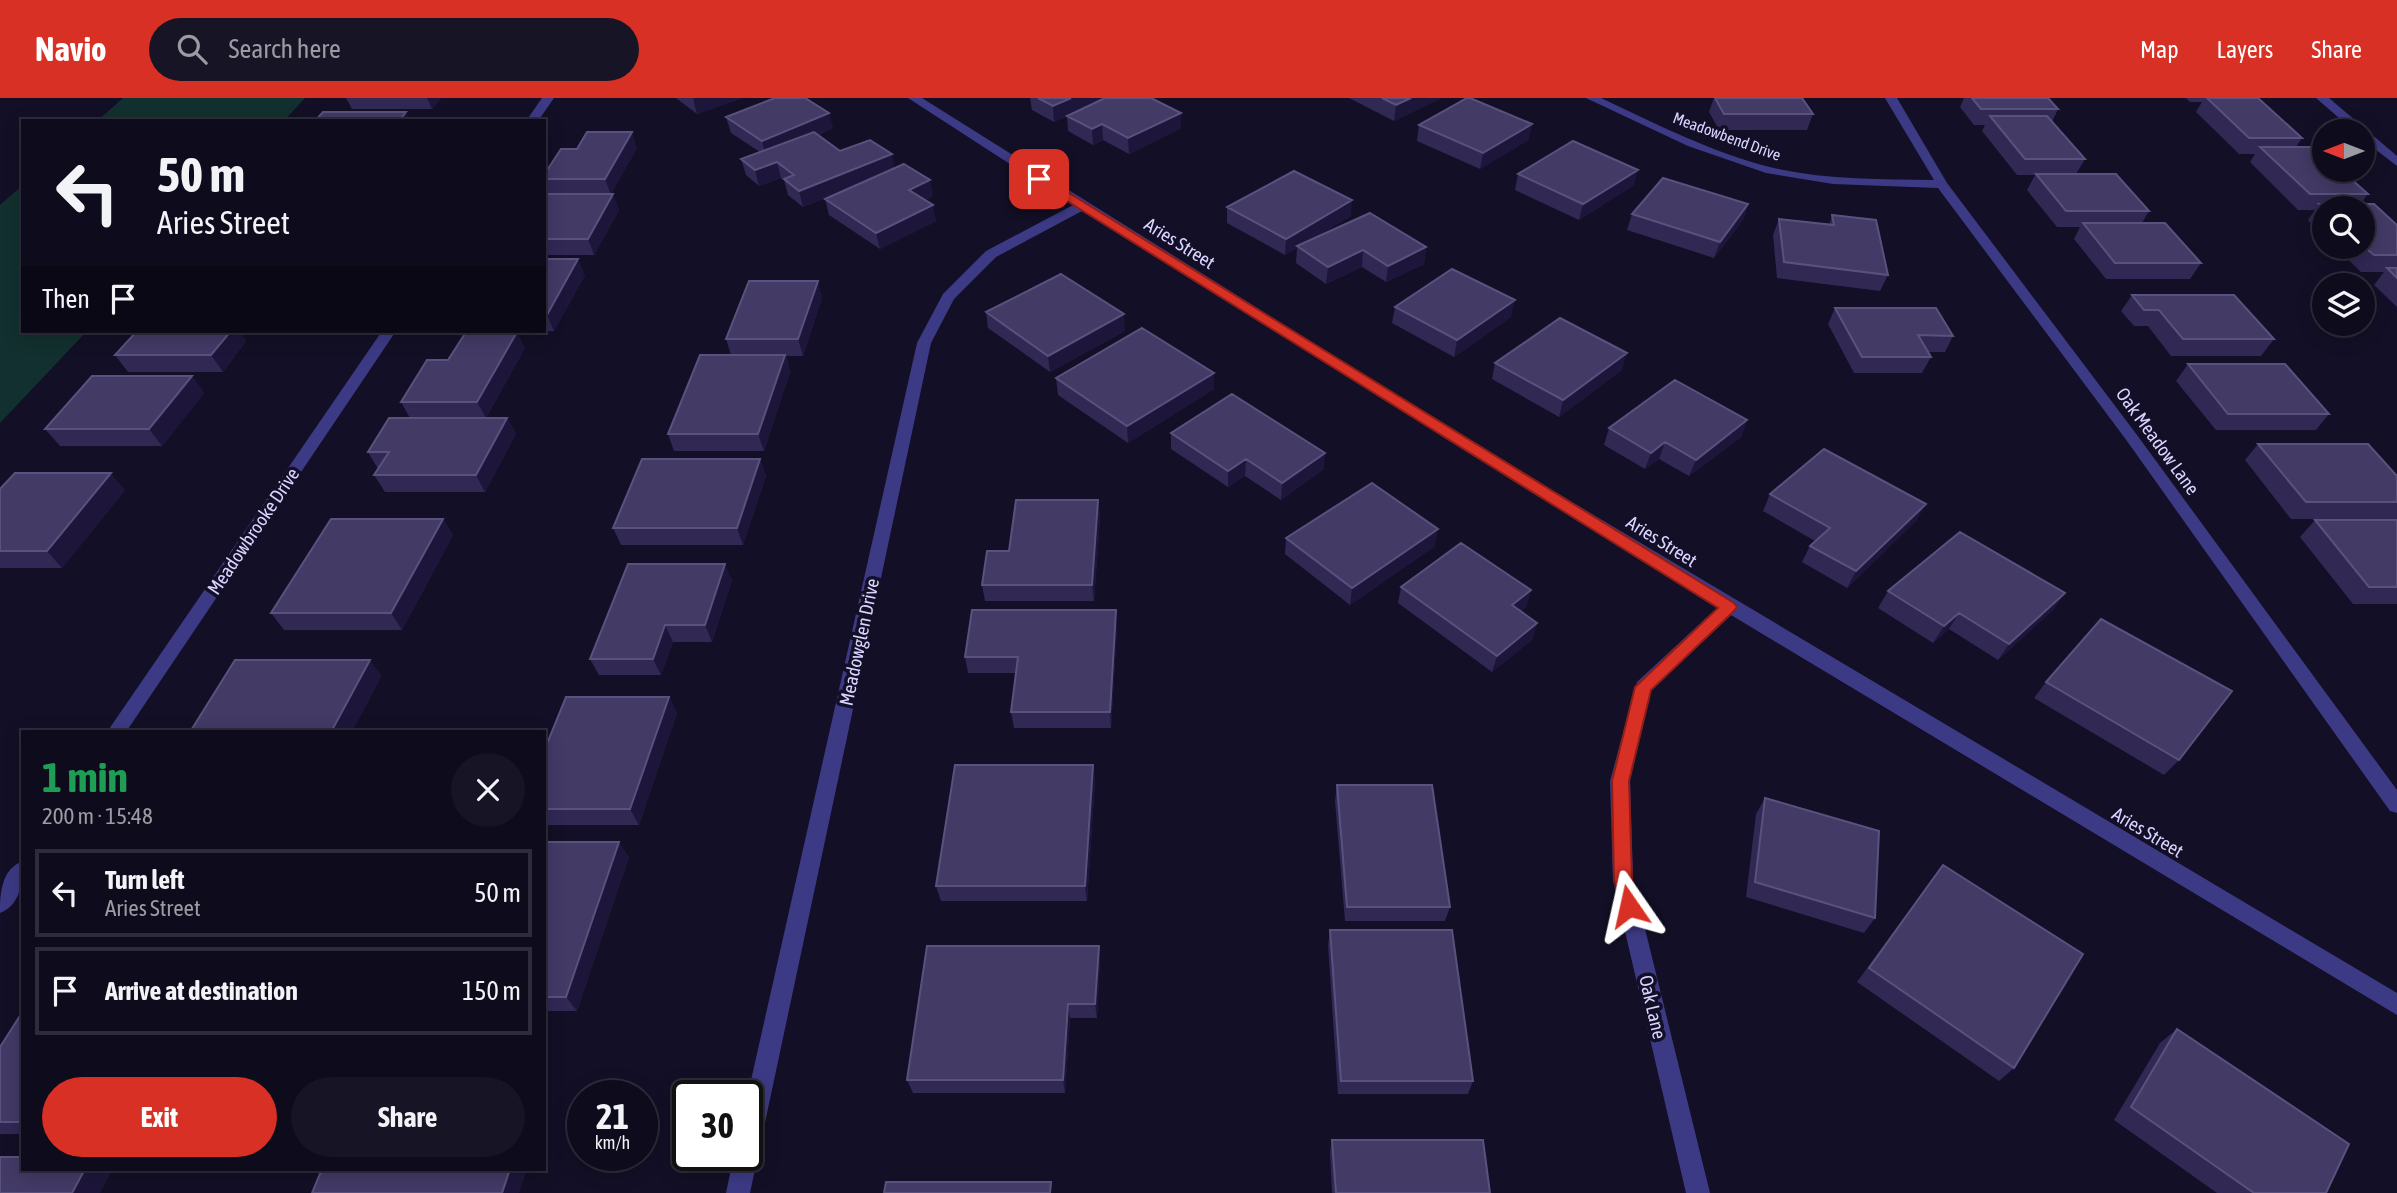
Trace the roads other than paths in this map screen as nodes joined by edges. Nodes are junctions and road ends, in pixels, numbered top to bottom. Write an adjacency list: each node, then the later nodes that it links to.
1 (548, 98): 6 (street)
2 (914, 98): 11 (street, Aries Street)
3 (1592, 98): 10 (street, Meadowbend Drive)
4 (1891, 98): 10 (street, Oak Meadow Lane)
5 (2322, 98): 7 (street)
6 (533, 119)
7 (2347, 119)
8 (2375, 143): 9 (street)
9 (2397, 162)
10 (1942, 184): 15 (street, Oak Meadow Lane)
11 (1081, 206): 13 (street, Aries Street); 19 (street, Meadowglen Drive)
12 (388, 333): 14 (street, Meadowbrooke Drive)
13 (1729, 607): 18 (street, Aries Street); 22 (street, Oak Lane)
14 (117, 730)
15 (2397, 805)
16 (21, 873): 17 (street)
17 (0, 904)
18 (2397, 1005)
19 (763, 1080)
20 (743, 1171): 21 (street, Meadowglen Drive)
21 (738, 1193)
22 (1698, 1193)

